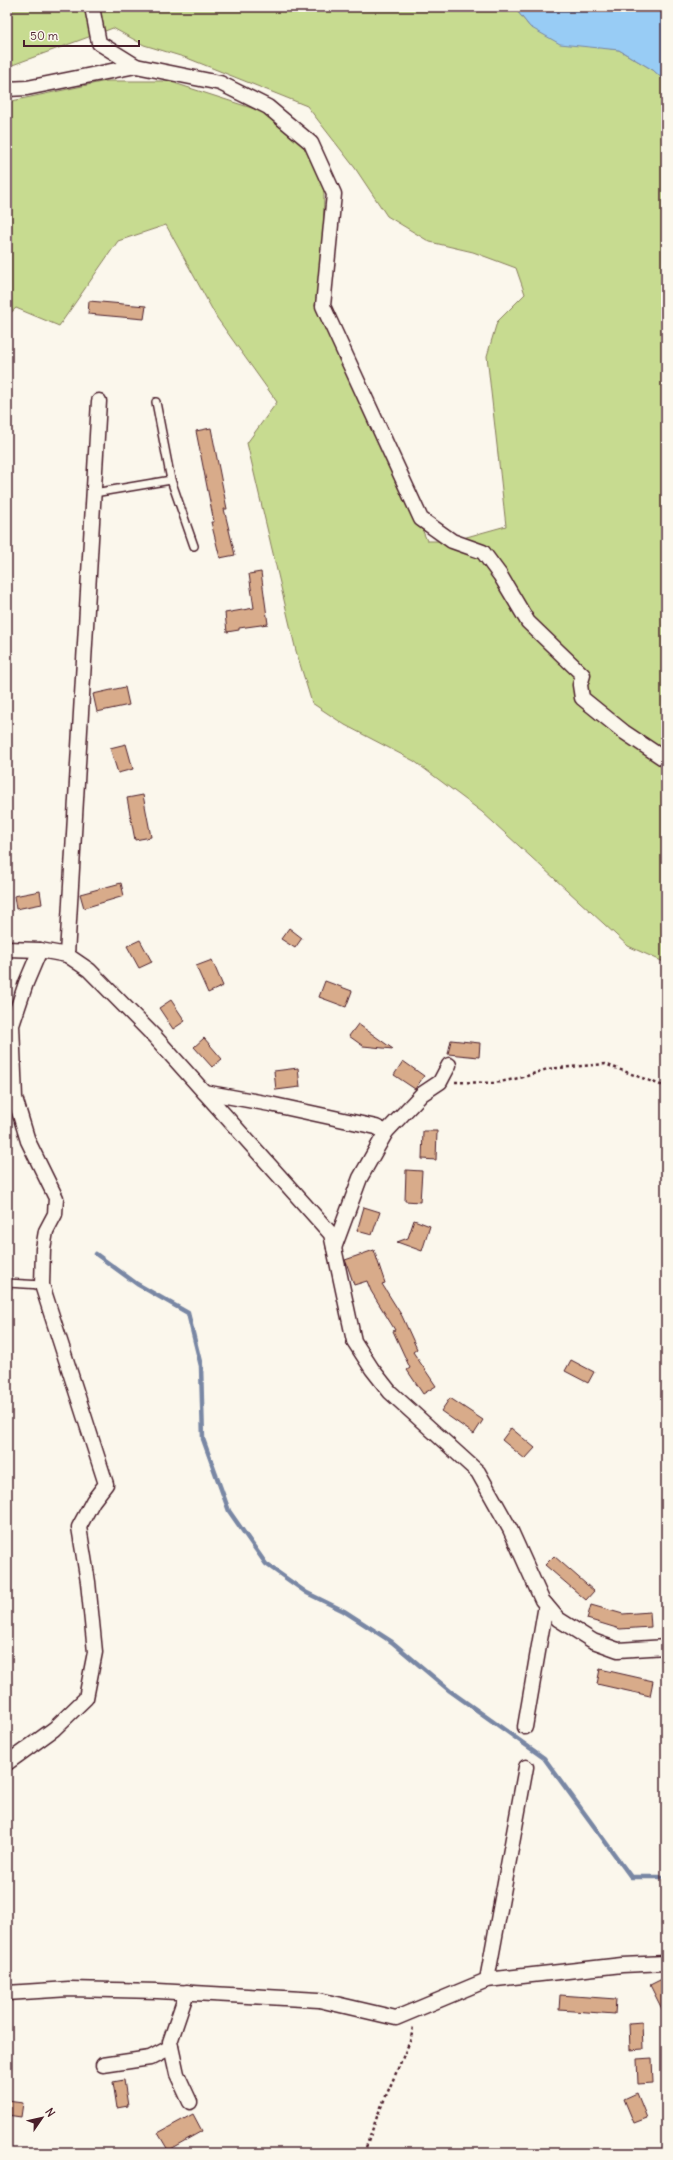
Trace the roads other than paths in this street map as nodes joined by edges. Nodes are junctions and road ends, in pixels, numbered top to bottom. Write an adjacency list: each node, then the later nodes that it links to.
1 (92, 7): 2 (street)
2 (136, 66): 3 (street); 9 (street)
3 (7, 89)
4 (99, 401): 7 (street)
5 (156, 402): 6 (lane)
6 (171, 480): 7 (lane); 8 (lane)
7 (94, 493): 12 (street)
8 (194, 546)
9 (666, 760)
10 (7, 949): 11 (street)
11 (40, 950): 12 (street); 18 (street)
12 (67, 955): 14 (street)
13 (449, 1065): 15 (street)
14 (204, 1092): 15 (street); 16 (street)
15 (386, 1132): 16 (street)
16 (334, 1248): 19 (street)
17 (7, 1283): 18 (lane)
18 (42, 1285): 22 (street)
19 (546, 1605): 20 (street); 21 (street)
20 (666, 1647)
21 (525, 1727)
22 (7, 1763)
23 (526, 1767): 25 (street)
24 (666, 1963): 25 (street)
25 (487, 1980): 26 (street)
26 (186, 1992): 27 (street); 28 (street)
27 (7, 1993)
28 (171, 2047): 29 (street); 30 (street)
29 (103, 2065)
30 (190, 2102)

